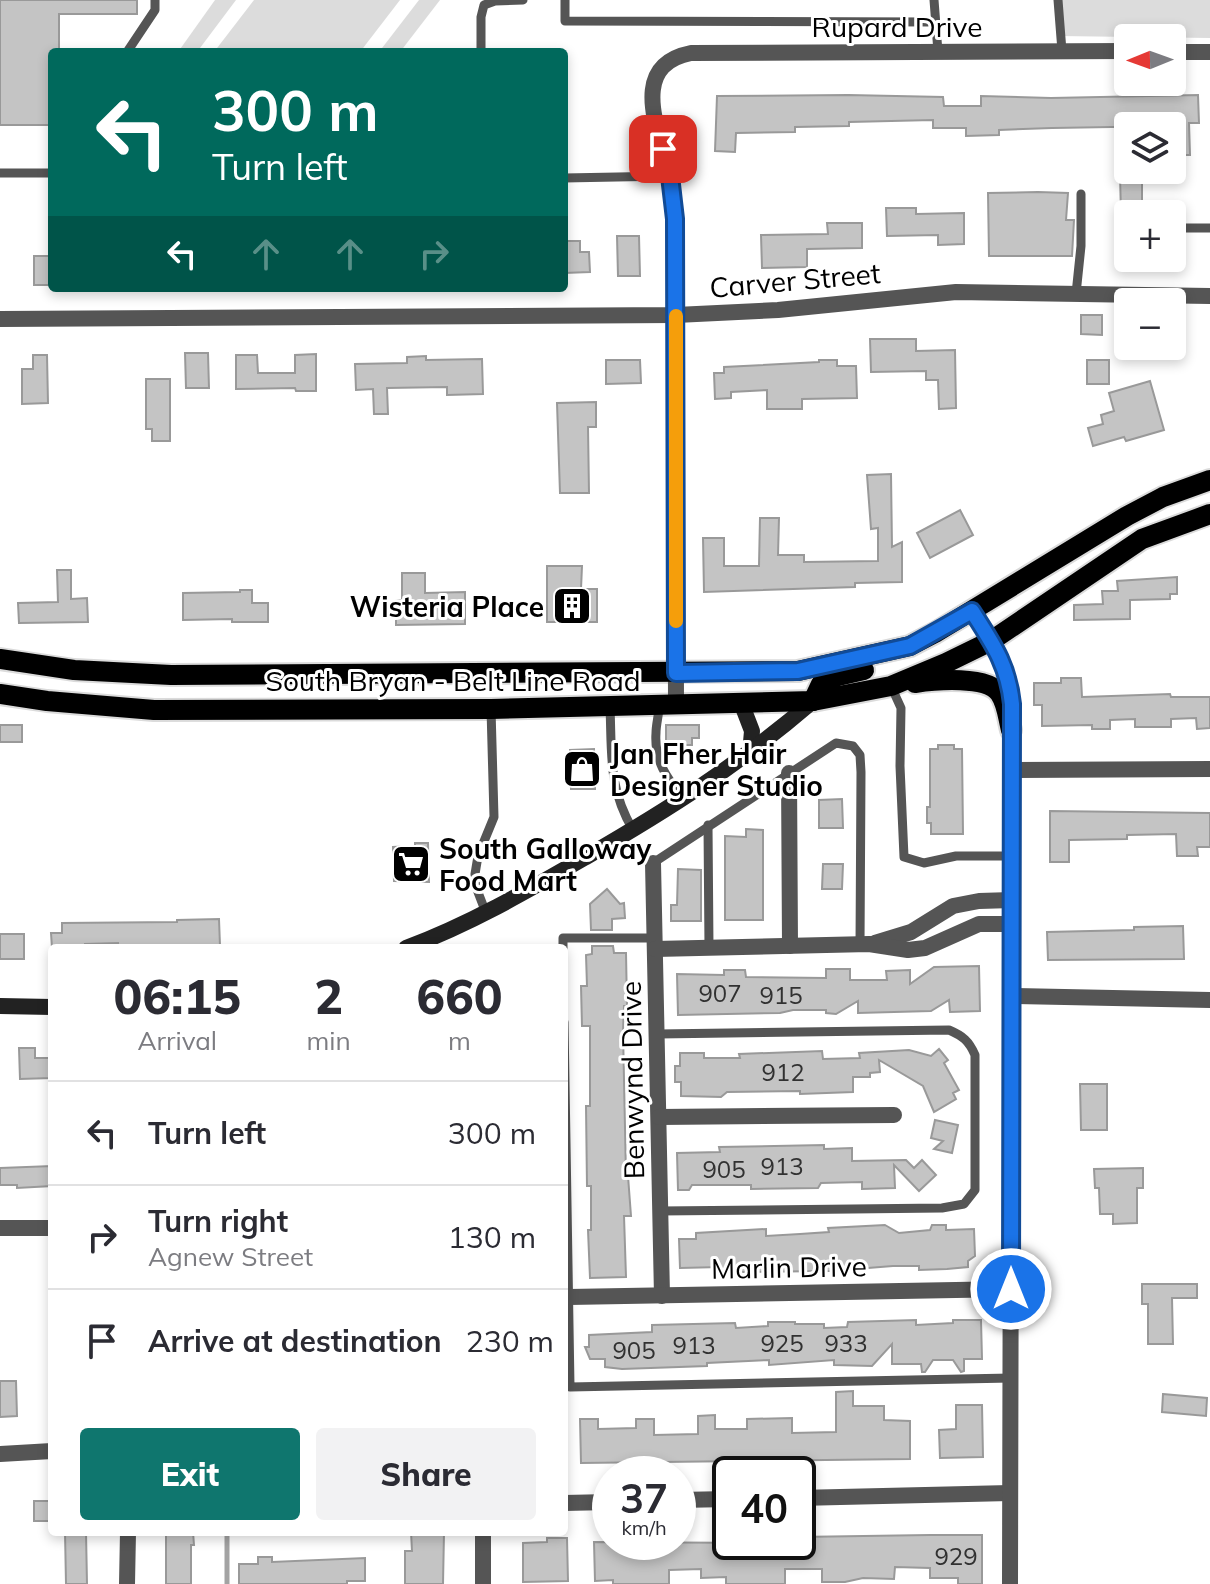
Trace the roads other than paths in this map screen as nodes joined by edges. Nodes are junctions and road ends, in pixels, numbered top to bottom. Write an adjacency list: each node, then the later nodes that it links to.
1 (155, 0): 7 (lane)
2 (523, 0): 8 (lane)
3 (565, 0): 6 (lane)
4 (934, 0): 6 (lane)
5 (1058, 0): 9 (lane)
6 (934, 22): 11 (lane)
7 (130, 48)
8 (481, 48)
9 (1062, 51): 10 (street, Rupard Drive); 11 (street, Rupard Drive)
10 (1114, 51)
11 (938, 52): 16 (street, Rupard Drive)
12 (1186, 52): 13 (street)
13 (1210, 52)
14 (0, 173): 15 (lane)
15 (48, 173)
16 (670, 176): 17 (lane); 23 (street)
17 (568, 178)
18 (1081, 194): 21 (lane)
19 (1186, 228): 20 (lane)
20 (1210, 228)
21 (1076, 294): 22 (street, Carver Street); 23 (street, Carver Street)
22 (1210, 296)
23 (676, 315): 24 (street, Carver Street); 31 (street)
24 (0, 319)
25 (1210, 480): 27 (main road, South Bryan - Belt Line Road)
26 (1210, 514): 28 (main road, South Bryan - Belt Line Road)
27 (972, 611): 28 (street); 29 (main road, South Bryan - Belt Line Road)
28 (991, 641): 33 (main road, South Bryan - Belt Line Road); 40 (street)
29 (910, 646): 31 (main road, South Bryan - Belt Line Road); 35 (main road)
30 (0, 659): 32 (main road, South Bryan - Belt Line Road)
31 (676, 673): 32 (main road, South Bryan - Belt Line Road); 37 (street)
32 (491, 674): 39 (main road)
33 (891, 686): 35 (main road, South Bryan - Belt Line Road); 40 (main road); 48 (lane)
34 (0, 694): 39 (main road, South Bryan - Belt Line Road)
35 (813, 701): 36 (main road, South Bryan - Belt Line Road); 41 (main road)
36 (742, 705): 37 (main road, South Bryan - Belt Line Road); 41 (main road)
37 (668, 706): 38 (main road, South Bryan - Belt Line Road); 45 (lane)
38 (610, 707): 39 (main road, South Bryan - Belt Line Road); 47 (lane)
39 (491, 709): 51 (lane)
40 (1011, 730): 43 (street)
41 (750, 754): 45 (main road)
42 (1210, 769): 43 (street)
43 (1011, 770): 48 (street)
44 (789, 773): 46 (lane); 56 (lane); 57 (street)
45 (683, 799): 47 (main road)
46 (708, 825): 49 (lane); 58 (lane)
47 (633, 830): 51 (main road)
48 (1011, 856): 50 (street)
49 (653, 863): 53 (street, Benwynd Drive)
50 (1012, 900): 52 (street); 56 (street)
51 (486, 913): 54 (main road)
52 (1012, 924): 56 (street); 59 (street)
53 (655, 943): 55 (lane); 58 (street); 63 (street, Benwynd Drive)
54 (415, 944)
55 (563, 944)
56 (864, 944): 57 (street)
57 (790, 946): 58 (street)
58 (709, 948)
59 (1010, 996): 60 (street); 70 (street)
60 (1210, 1000)
61 (0, 1006): 62 (main road)
62 (48, 1007)
63 (658, 1034): 65 (street, Benwynd Drive); 66 (lane)
64 (894, 1115): 65 (street)
65 (659, 1117): 66 (street, Benwynd Drive)
66 (660, 1211): 71 (street, Benwynd Drive)
67 (0, 1228): 68 (street)
68 (48, 1228)
69 (568, 1242): 72 (lane)
70 (1011, 1289): 71 (street, Marlin Drive); 73 (street)
71 (662, 1296): 72 (street, Marlin Drive)
72 (569, 1297): 73 (lane)
73 (1011, 1378): 76 (street)
74 (48, 1451): 75 (street)
75 (0, 1454)
76 (1010, 1493): 77 (street); 84 (street)
77 (816, 1498)
78 (592, 1502): 79 (street)
79 (568, 1503)
80 (128, 1536): 82 (street)
81 (483, 1536): 83 (street)
82 (127, 1584)
83 (483, 1584)
84 (1010, 1584)

